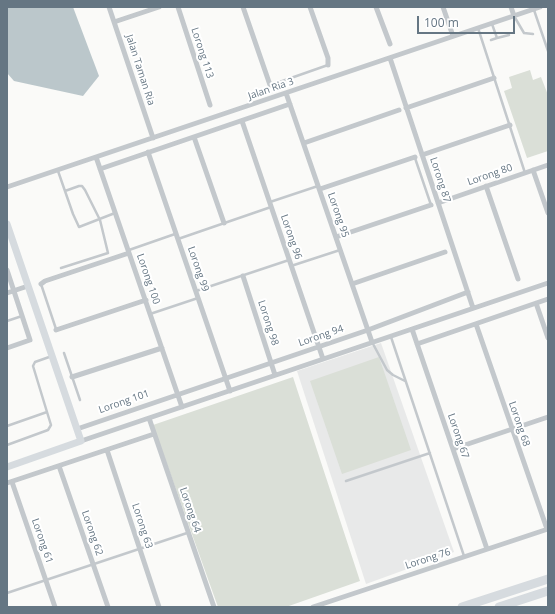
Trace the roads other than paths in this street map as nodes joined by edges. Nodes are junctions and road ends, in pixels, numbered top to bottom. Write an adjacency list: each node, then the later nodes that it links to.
1 (109, 7): 12 (street, Jalan Taman Ria)
2 (159, 7): 12 (street)
3 (178, 7): 28 (street, Lorong 113)
4 (243, 7): 25 (street)
5 (310, 7): 23 (street)
6 (376, 7): 20 (street)
7 (443, 7): 17 (street)
8 (511, 7): 11 (street)
9 (540, 7): 10 (street, Jalan Ria 3)
10 (534, 9): 11 (street, Jalan Ria 3); 21 (lane)
11 (514, 16): 13 (street, Jalan Ria 3); 15 (lane)
12 (114, 22): 34 (street, Jalan Taman Ria)
13 (492, 24): 14 (street, Jalan Ria 3); 18 (lane)
14 (478, 28): 17 (street, Jalan Ria 3); 24 (lane)
15 (533, 34)
16 (509, 35): 18 (lane)
17 (454, 36): 22 (street, Jalan Ria 3)
18 (497, 38): 19 (lane)
19 (491, 40)
20 (390, 44)
21 (548, 51)
22 (390, 58): 26 (street, Jalan Ria 3); 29 (street, Lorong 87)
23 (328, 65): 25 (lane)
24 (494, 78): 29 (street); 32 (lane)
25 (270, 85)
26 (286, 93): 27 (street, Lorong 95); 34 (street, Jalan Ria 3)
27 (290, 104): 31 (street); 35 (street, Lorong 95)
28 (210, 105)
29 (406, 108): 37 (street, Lorong 87)
30 (399, 110): 35 (street)
31 (242, 121): 33 (street); 50 (street, Lorong 96)
32 (510, 125): 37 (street); 44 (lane)
33 (194, 137): 36 (street); 55 (street)
34 (153, 138): 38 (street, Jalan Ria 3)
35 (304, 143): 47 (street, Lorong 95)
36 (148, 152): 41 (street); 57 (street, Lorong 99)
37 (422, 155): 49 (street, Lorong 87)
38 (96, 157): 41 (street, Lorong 100); 42 (street, Jalan Ria 3)
39 (415, 157): 47 (street); 51 (lane)
40 (548, 165): 43 (street, Lorong 80)
41 (100, 168): 52 (street, Lorong 100)
42 (58, 170): 46 (street, Jalan Ria 3); 48 (lane)
43 (533, 170): 44 (street, Lorong 80); 53 (street)
44 (525, 173): 45 (street, Lorong 80)
45 (486, 186): 49 (street, Lorong 80); 67 (street)
46 (7, 187)
47 (319, 188): 50 (lane); 58 (street, Lorong 95)
48 (65, 191): 54 (lane); 54 (lane)
49 (438, 203): 74 (street, Lorong 87)
50 (270, 205): 55 (lane); 62 (street, Lorong 96)
51 (431, 205): 58 (street)
52 (115, 213): 54 (lane); 60 (street, Lorong 100)
53 (548, 213)
54 (100, 220): 64 (lane)
55 (224, 223): 57 (lane)
56 (7, 224): 71 (street)
57 (177, 236): 60 (lane); 73 (street, Lorong 99)
58 (336, 237): 59 (street, Lorong 95)
59 (340, 250): 63 (lane); 70 (street, Lorong 95)
60 (129, 252): 69 (street); 78 (street, Lorong 100)
61 (445, 252): 70 (street)
62 (289, 260): 63 (street, Lorong 96); 66 (lane)
63 (291, 266): 92 (street, Lorong 96)
64 (61, 268)
65 (7, 270): 72 (street)
66 (242, 276): 73 (lane); 98 (street, Lorong 98)
67 (518, 279)
68 (548, 283): 80 (street)
69 (41, 284): 86 (lane)
70 (352, 284): 87 (street, Lorong 95)
71 (28, 286): 72 (street); 96 (street)
72 (14, 291): 75 (street); 82 (street)
73 (196, 292): 76 (street, Lorong 99)
74 (468, 292): 80 (street, Lorong 87); 87 (street, Lorong 94)
75 (7, 293)
76 (198, 298): 81 (lane); 101 (street, Lorong 99)
77 (548, 299): 79 (street)
78 (146, 300): 81 (street, Lorong 100); 86 (street)
79 (536, 303): 84 (street); 89 (street)
80 (473, 308): 85 (street)
81 (150, 314): 94 (street, Lorong 100)
82 (22, 316): 83 (lane); 93 (street)
83 (7, 321)
84 (476, 324): 91 (street); 112 (street, Lorong 68)
85 (412, 329): 88 (street); 91 (street, Lorong 67)
86 (56, 330)
87 (368, 330): 90 (street, Lorong 95); 92 (street, Lorong 94)
88 (391, 336): 90 (street); 102 (lane)
89 (548, 338)
90 (372, 342): 97 (street); 102 (lane)
91 (417, 344): 116 (street, Lorong 67)
92 (319, 346): 97 (street, Lorong 96); 98 (street, Lorong 94)
93 (7, 348)
94 (162, 348): 100 (street); 104 (street, Lorong 100)
95 (64, 353): 100 (lane)
96 (52, 356): 107 (lane); 111 (street)
97 (323, 359): 99 (street)
98 (271, 362): 99 (street, Lorong 98); 101 (street, Lorong 94)
99 (275, 375): 103 (street)
100 (72, 377): 105 (lane)
101 (225, 377): 103 (street, Lorong 99); 104 (street, Lorong 94)
102 (406, 381): 118 (lane)
103 (230, 391): 106 (street)
104 (178, 393): 106 (street, Lorong 100); 111 (street, Lorong 101)
105 (80, 400)
106 (182, 407): 109 (street)
107 (47, 412): 110 (lane); 115 (lane)
108 (548, 416): 112 (street)
109 (149, 418): 113 (street, Lorong 64); 114 (street)
110 (7, 426)
111 (77, 429): 114 (street)
112 (512, 429): 116 (street); 123 (street, Lorong 68)
113 (154, 434): 117 (street); 124 (street, Lorong 64)
114 (81, 441): 120 (street)
115 (7, 445)
116 (453, 448): 126 (street, Lorong 67)
117 (107, 450): 119 (street); 125 (street, Lorong 63)
118 (430, 454): 121 (lane); 127 (lane)
119 (59, 466): 122 (street); 128 (street, Lorong 62)
120 (7, 467)
121 (346, 481)
122 (10, 482): 130 (street, Lorong 61)
123 (547, 529): 126 (street, Lorong 76)
124 (188, 532): 125 (lane); 136 (street, Lorong 64)
125 (140, 549): 128 (lane); 135 (street, Lorong 63)
126 (487, 549): 127 (street, Lorong 76)
127 (464, 556): 137 (street, Lorong 76)
128 (93, 564): 130 (lane); 134 (street, Lorong 62)
129 (548, 579): 138 (highway)
130 (46, 580): 132 (lane); 133 (street, Lorong 61)
131 (548, 591): 139 (highway)
132 (7, 593)
133 (55, 607)
134 (108, 607)
135 (159, 607)
136 (214, 607)
137 (313, 607)
138 (462, 607)
139 (499, 607)

